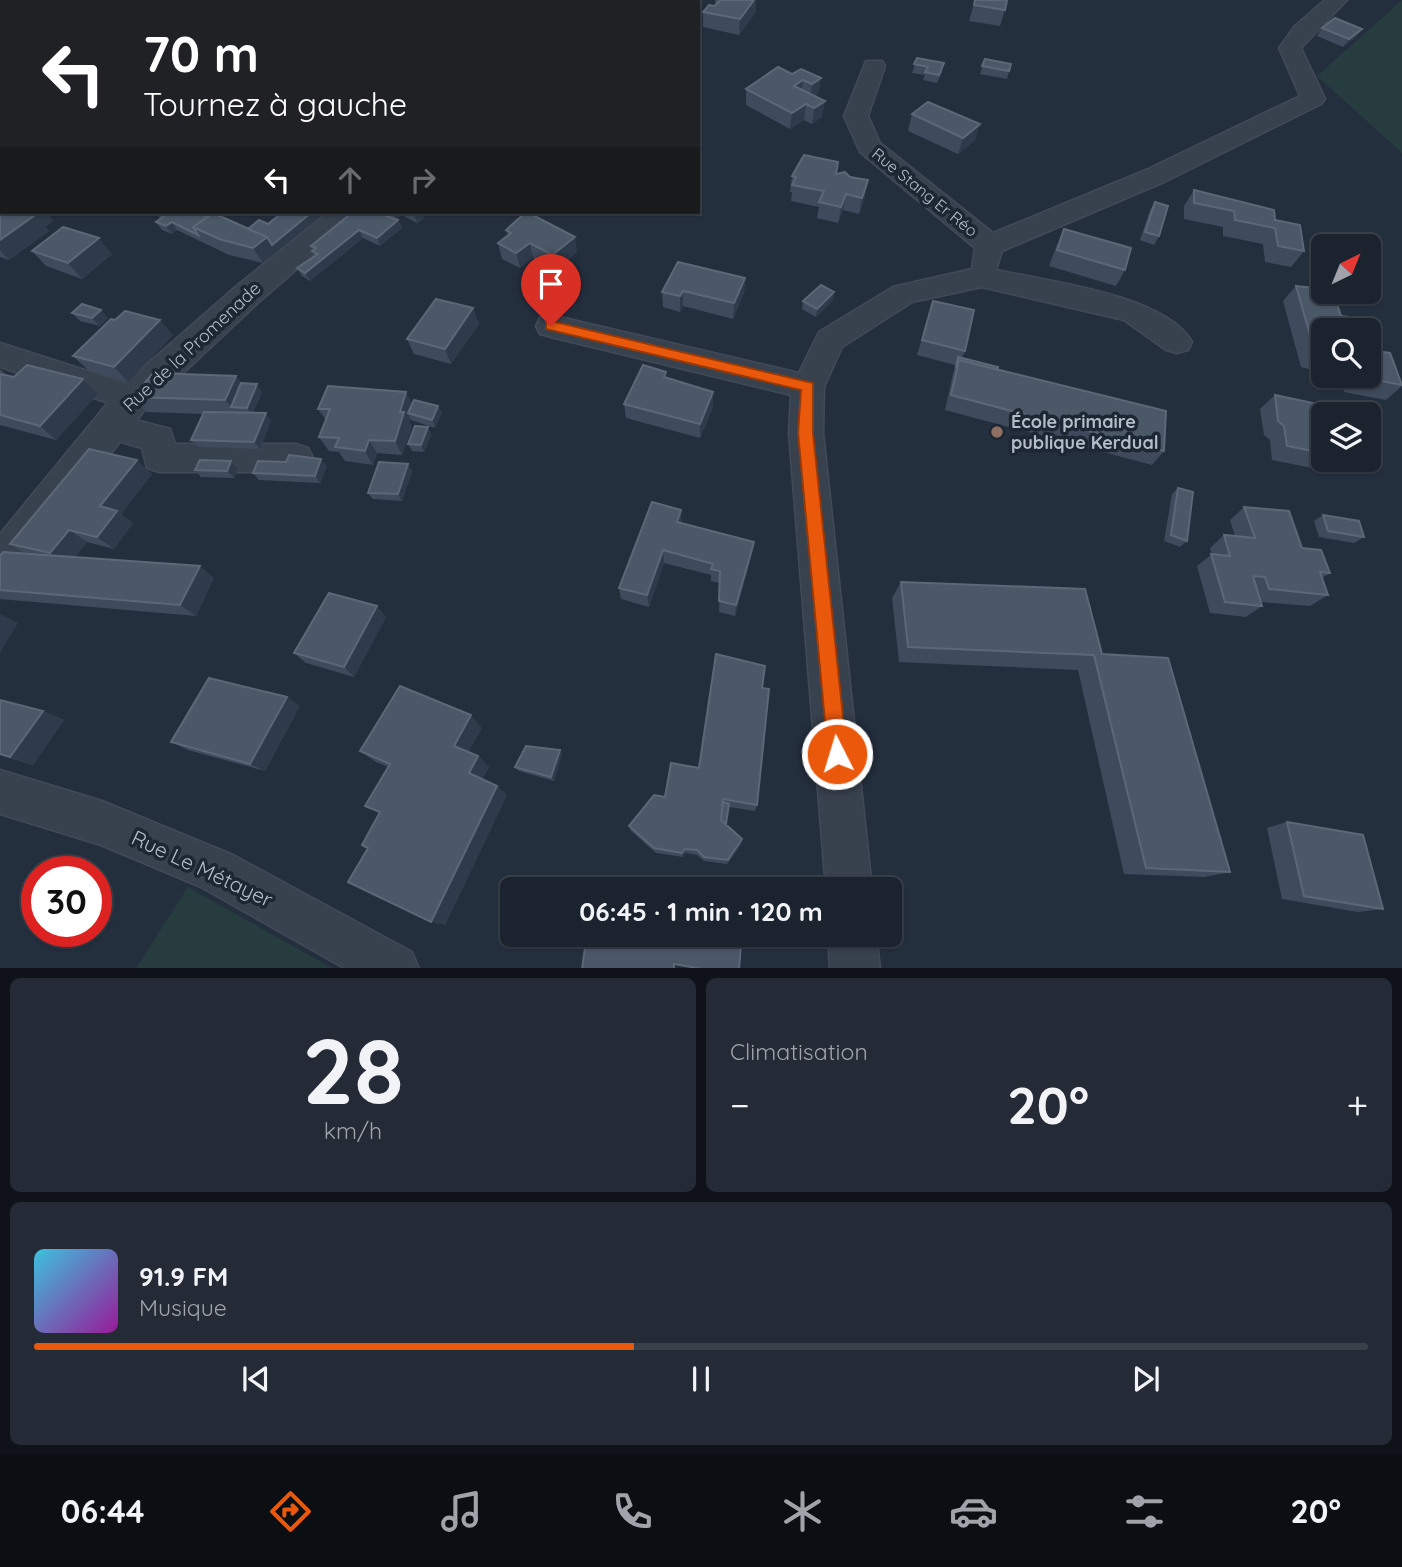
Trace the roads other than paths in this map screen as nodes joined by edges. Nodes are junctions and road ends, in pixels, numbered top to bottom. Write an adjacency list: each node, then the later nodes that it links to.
1 (1337, 0): 4 (street)
2 (874, 66): 4 (street, Rue Stang Er Réo)
3 (346, 214): 9 (street, Rue de la Promenade)
4 (986, 261): 6 (street, Rue Stang Er Réo); 8 (street, Rue Stang Er Réo)
5 (551, 326): 8 (street)
6 (1177, 342)
7 (0, 355): 9 (street)
8 (808, 387): 14 (street, Rue Stang Er Réo)
9 (133, 398): 10 (street, Rue de la Promenade)
10 (109, 426): 11 (street); 12 (street, Rue de la Promenade)
11 (296, 458)
12 (0, 565)
13 (0, 792): 16 (street, Rue Le Métayer)
14 (848, 877)
15 (853, 947): 17 (street)
16 (395, 968)
17 (855, 968)

